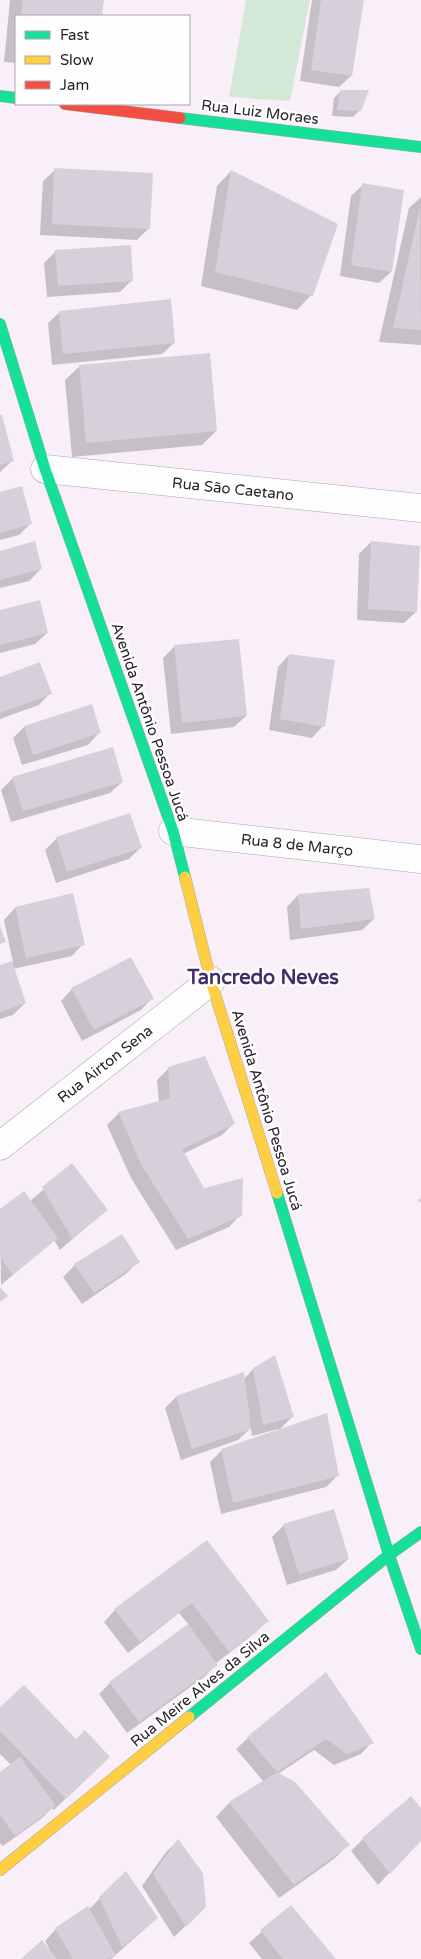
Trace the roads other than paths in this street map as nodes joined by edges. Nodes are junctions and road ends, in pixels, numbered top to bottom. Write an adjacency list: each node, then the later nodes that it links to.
1 (0, 96): 2 (street)
2 (15, 98)
3 (73, 105): 4 (street, Rua Luiz Moraes)
4 (421, 147)
5 (0, 324): 6 (street, Avenida Antônio Pessoa Jucá)
6 (45, 469): 7 (street, Rua São Caetano); 8 (street, Avenida Antônio Pessoa Jucá)
7 (421, 508)
8 (173, 832): 9 (street, Rua 8 de Março); 10 (street, Avenida Antônio Pessoa Jucá)
9 (421, 859)
10 (211, 981): 11 (street, Rua Airton Sena); 13 (street, Avenida Antônio Pessoa Jucá)
11 (0, 1146)
12 (421, 1532): 13 (street, Rua Meire Alves da Silva)
13 (389, 1555): 14 (street, Avenida Antônio Pessoa Jucá); 15 (street, Rua Meire Alves da Silva)
14 (421, 1649)
15 (0, 1870)

